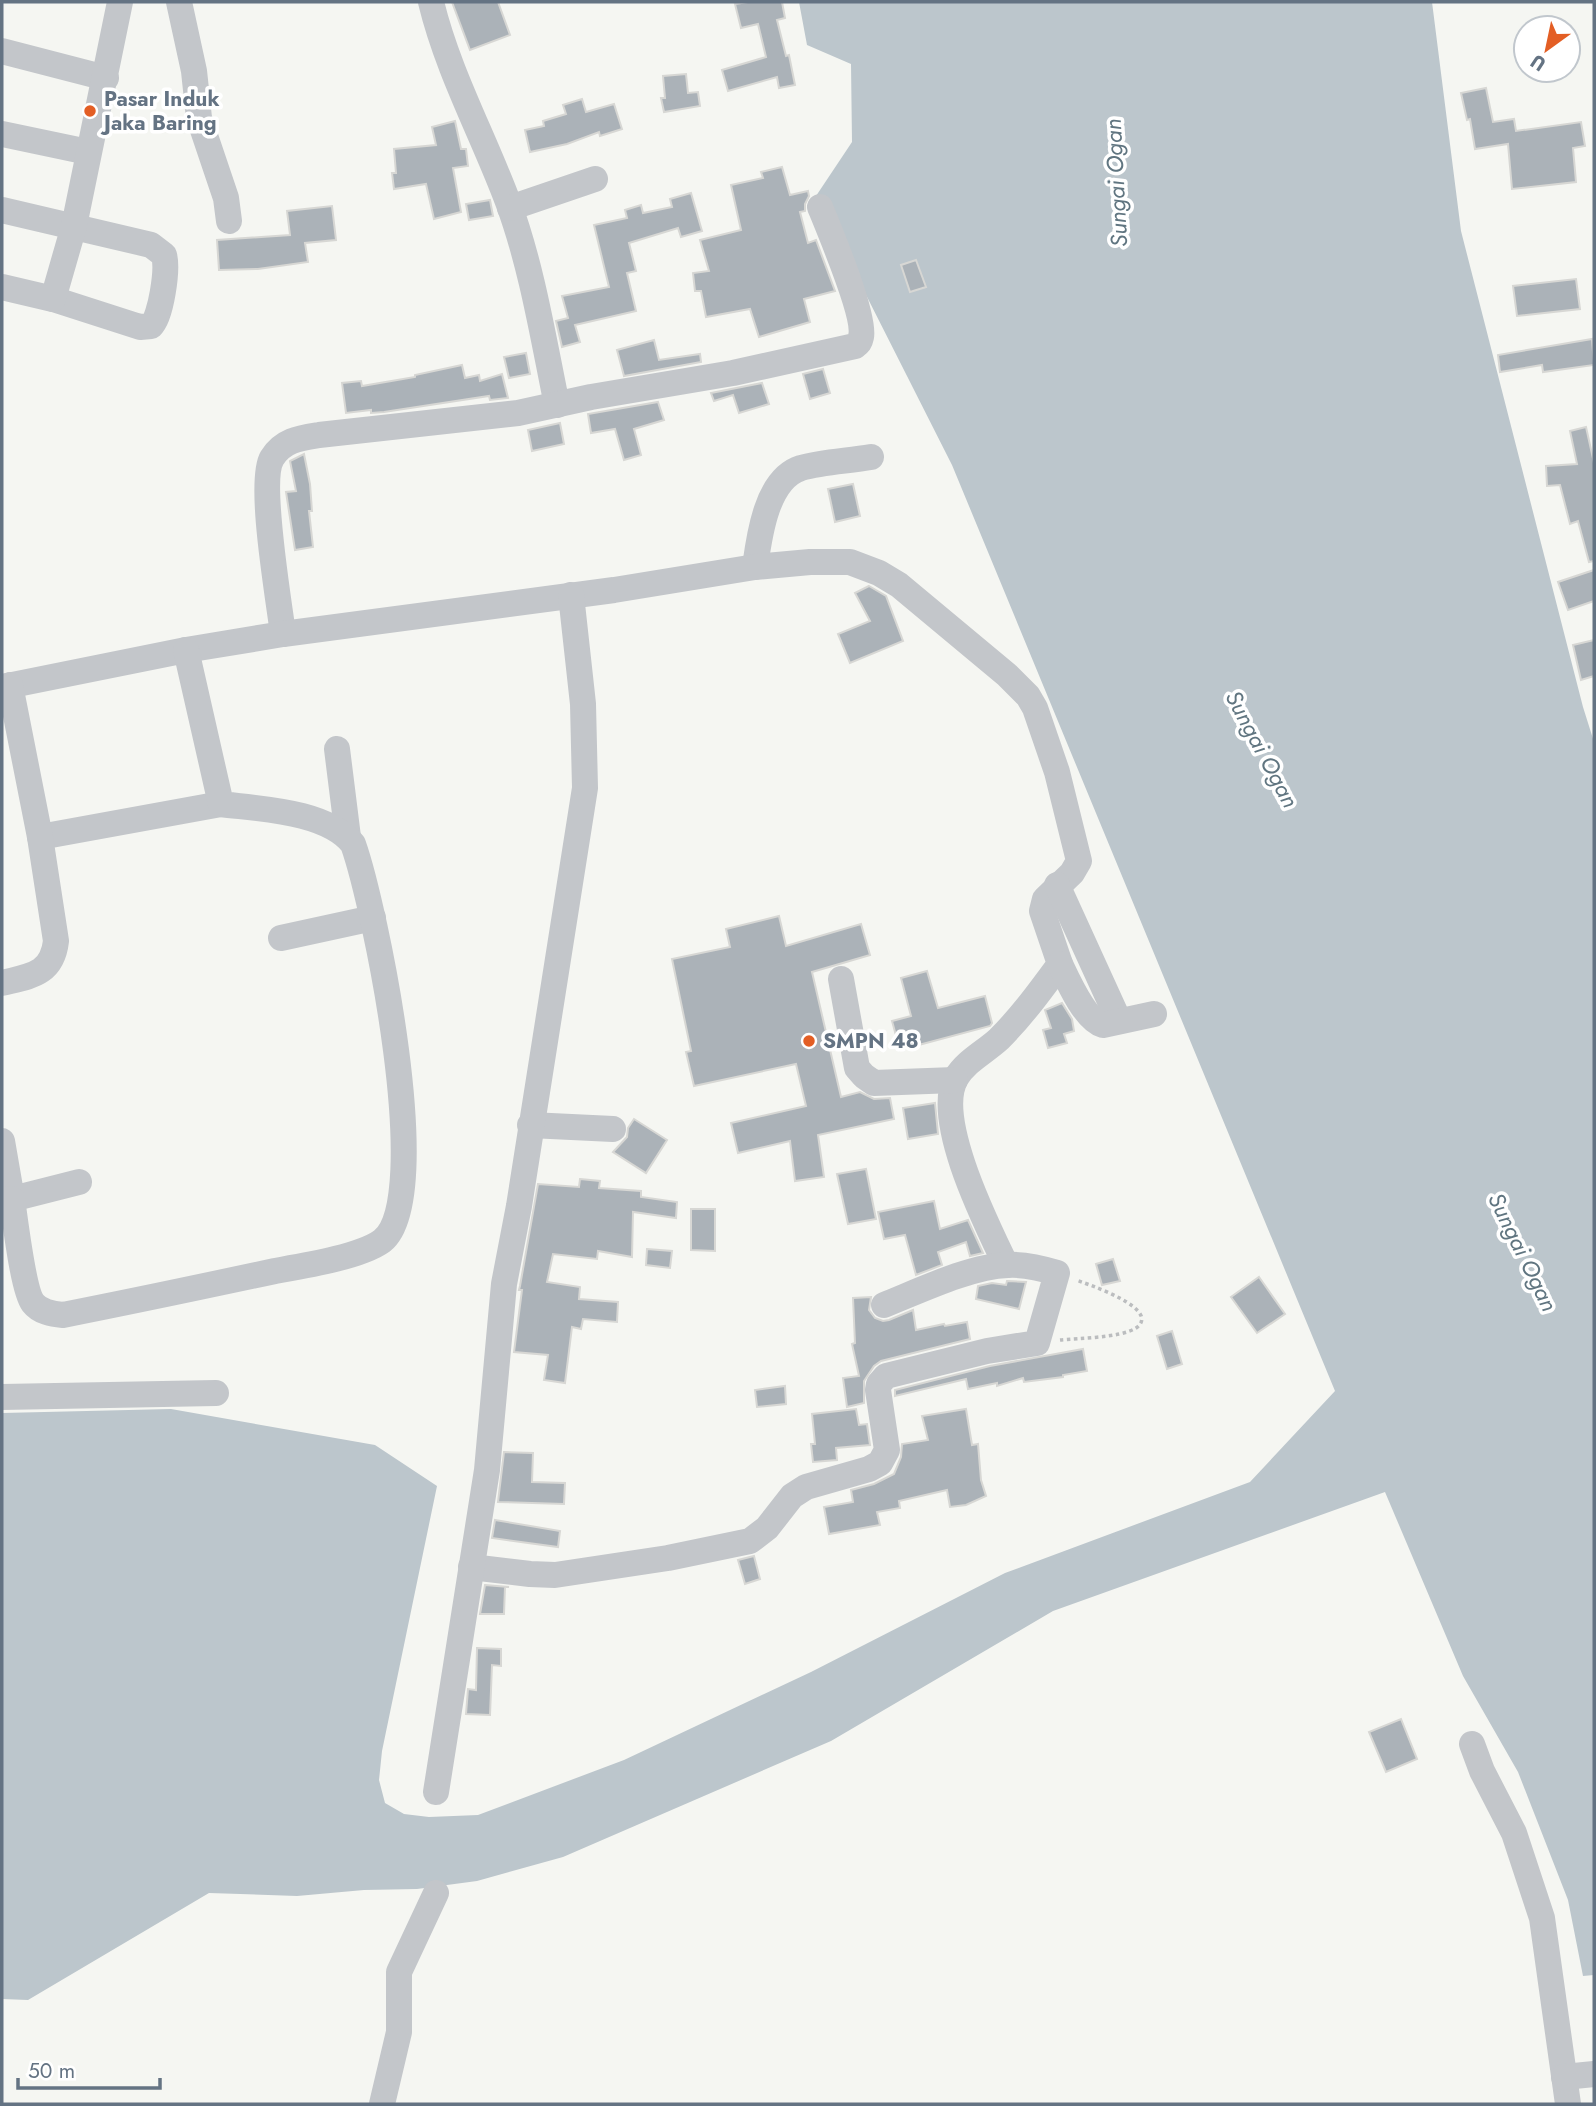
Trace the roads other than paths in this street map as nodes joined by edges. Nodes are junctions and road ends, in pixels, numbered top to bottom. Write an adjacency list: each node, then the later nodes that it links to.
1 (120, 2): 5 (street)
2 (179, 2): 12 (street)
3 (431, 2): 10 (street)
4 (2, 51): 5 (street)
5 (106, 78): 7 (street)
6 (2, 134): 7 (street)
7 (88, 152): 13 (street)
8 (595, 179): 10 (street)
9 (820, 207): 16 (street)
10 (510, 208): 16 (street)
11 (2, 210): 13 (street)
12 (229, 221)
13 (74, 226): 15 (street); 15 (street)
14 (2, 287): 15 (street)
15 (53, 299)
16 (557, 405): 20 (street)
17 (871, 457): 18 (street)
18 (755, 567): 19 (street); 27 (street)
19 (571, 595): 20 (street); 36 (street)
20 (283, 634): 21 (street)
21 (186, 650): 22 (street); 24 (street)
22 (6, 686): 25 (street)
23 (337, 749): 26 (street)
24 (221, 804): 25 (street); 26 (street)
25 (40, 836): 32 (street)
26 (348, 837): 28 (street)
27 (1057, 885): 30 (street); 34 (street)
28 (373, 918): 29 (street); 40 (street)
29 (281, 938)
30 (1060, 964): 34 (street); 35 (street)
31 (841, 979): 35 (street)
32 (2, 983)
33 (1154, 1014): 34 (street)
34 (1119, 1021)
35 (955, 1080): 41 (street)
36 (530, 1125): 37 (street); 45 (street)
37 (613, 1129)
38 (2, 1141): 40 (street)
39 (79, 1182): 40 (street)
40 (7, 1199)
41 (1006, 1265): 42 (street); 45 (street)
42 (884, 1306)
43 (216, 1393): 44 (street)
44 (2, 1397)
45 (471, 1567): 47 (street)
46 (1472, 1744): 50 (street)
47 (436, 1792)
48 (436, 1894): 51 (street)
49 (1594, 2074): 50 (street)
50 (1564, 2077): 52 (street)
51 (383, 2104)
52 (1568, 2104)

